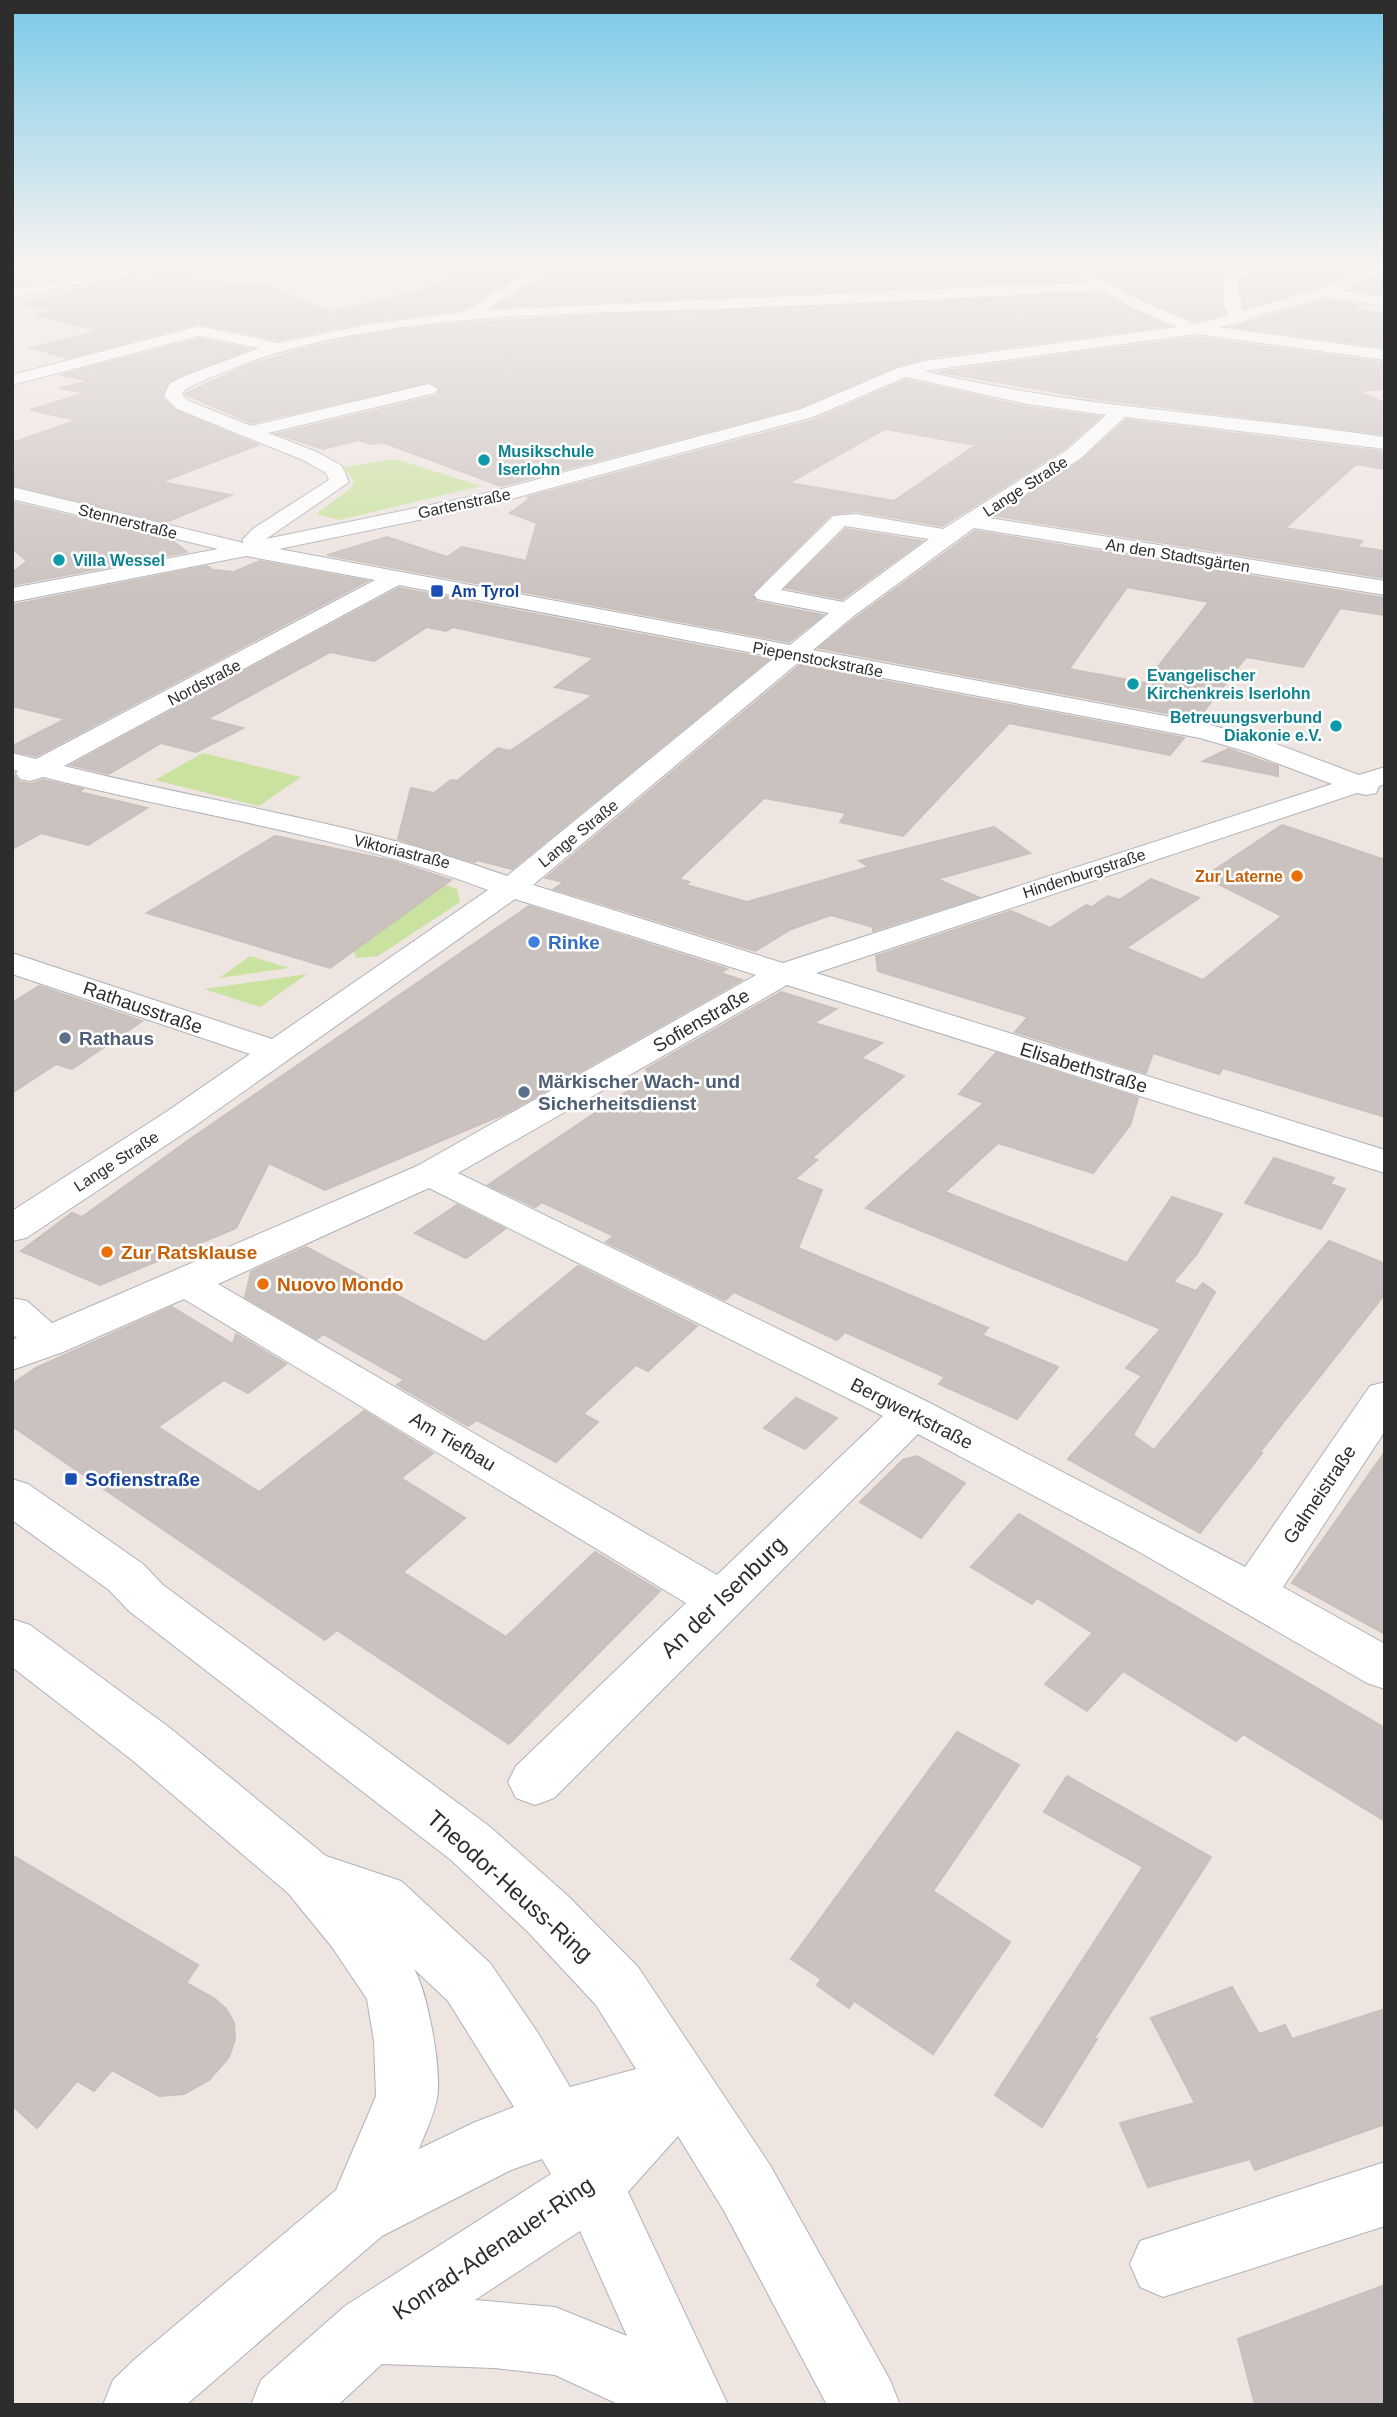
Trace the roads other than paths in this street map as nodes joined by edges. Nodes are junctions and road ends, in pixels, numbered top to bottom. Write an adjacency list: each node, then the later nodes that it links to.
1 (36, 374): 5 (street)
2 (204, 374): 8 (street)
3 (900, 374): 13 (street, Gartenstraße)
4 (911, 374): 7 (street)
5 (12, 380)
6 (429, 389): 8 (street)
7 (1122, 410): 9 (street); 11 (street, Lange Straße)
8 (252, 432): 13 (street)
9 (1385, 443)
10 (12, 493): 13 (street, Stennerstraße)
11 (971, 521): 12 (street, Lange Straße); 15 (street, An den Stadtsgärten)
12 (947, 536): 17 (street, Lange Straße); 17 (street)
13 (244, 549): 14 (street, Piepenstockstraße); 16 (street, Gartenstraße)
14 (396, 578): 18 (street, Piepenstockstraße); 19 (street, Nordstraße)
15 (1385, 588)
16 (12, 595)
17 (847, 610): 18 (street, Lange Straße)
18 (794, 655): 21 (street, Piepenstockstraße); 22 (street, Lange Straße)
19 (26, 765): 20 (street, Nordstraße); 22 (street, Viktoriastraße)
20 (12, 783)
21 (1376, 784): 24 (street, Hindenburgstraße)
22 (511, 888): 24 (street, Viktoriastraße); 25 (street, Lange Straße)
23 (12, 963): 25 (street, Rathausstraße)
24 (783, 973): 26 (street, Elisabethstraße); 27 (street, Sofienstraße)
25 (274, 1051): 28 (street, Lange Straße)
26 (1385, 1162)
27 (430, 1174): 29 (street, Sofienstraße); 33 (street, Bergwerkstraße)
28 (12, 1229)
29 (186, 1283): 31 (street, Sofienstraße); 36 (street, Am Tiefbau)
30 (12, 1311): 31 (street)
31 (30, 1349)
32 (1385, 1397): 35 (street, Galmeistraße)
33 (913, 1413): 35 (street, Bergwerkstraße); 36 (street, An der Isenburg)
34 (12, 1496): 41 (street, Theodor-Heuss-Ring)
35 (1254, 1592): 38 (street, Bergwerkstraße)
36 (720, 1600): 39 (street, An der Isenburg)
37 (12, 1639): 40 (street)
38 (1385, 1669)
39 (535, 1782)
40 (308, 1875): 42 (street); 45 (street)
41 (681, 2087): 42 (street); 43 (street, Konrad-Adenauer-Ring); 52 (street, Theodor-Heuss-Ring)
42 (557, 2122): 43 (street); 45 (street)
43 (592, 2185): 47 (street, Konrad-Adenauer-Ring); 51 (street)
44 (1385, 2194): 46 (street)
45 (359, 2213): 48 (street)
46 (1163, 2264)
47 (369, 2330): 49 (street, Konrad-Adenauer-Ring); 50 (street)
48 (138, 2405)
49 (286, 2405)
50 (685, 2405)
51 (693, 2405)
52 (865, 2405)

